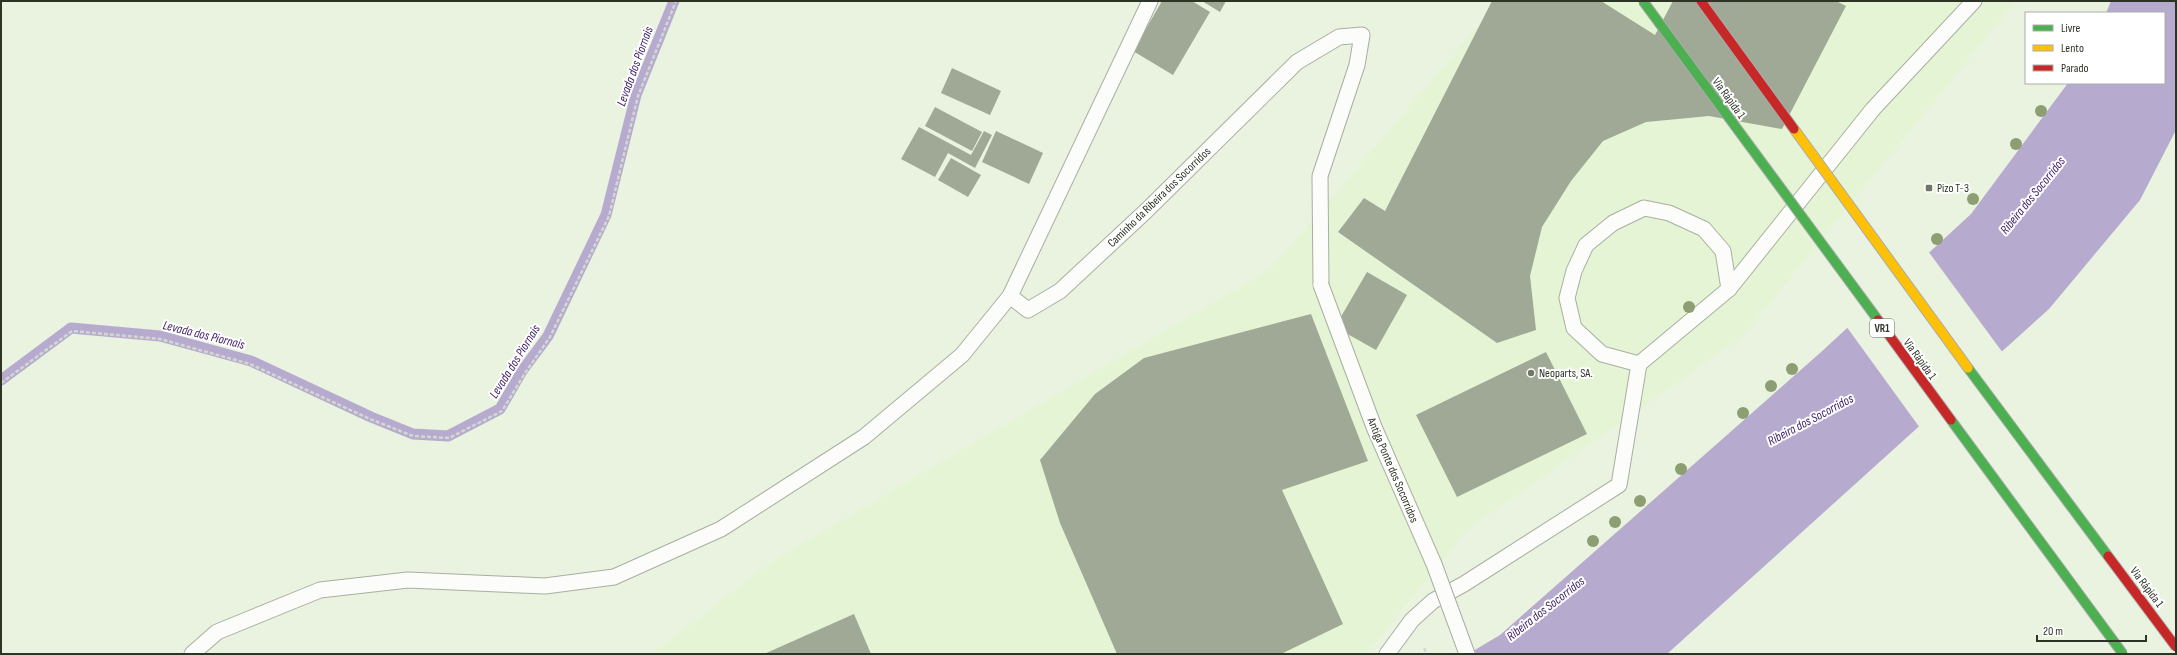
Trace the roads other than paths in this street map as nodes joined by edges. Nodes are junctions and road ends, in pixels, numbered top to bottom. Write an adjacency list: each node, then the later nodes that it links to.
1 (1150, 1): 7 (lane)
2 (1643, 1): 13 (highway, Via Rápida 1 / VR1, bridge)
3 (1701, 1): 9 (highway, Via Rápida 1, bridge)
4 (1974, 1): 6 (lane)
5 (1321, 285): 7 (lane, Caminho da Ribeira dos Socorridos); 12 (lane, Antiga Ponte dos Socorridos, bridge)
6 (1730, 289): 8 (lane); 8 (lane)
7 (1010, 296): 10 (lane)
8 (1638, 364): 11 (lane)
9 (2176, 646)
10 (192, 654)
11 (1387, 654)
12 (1467, 654)
13 (2122, 654)

